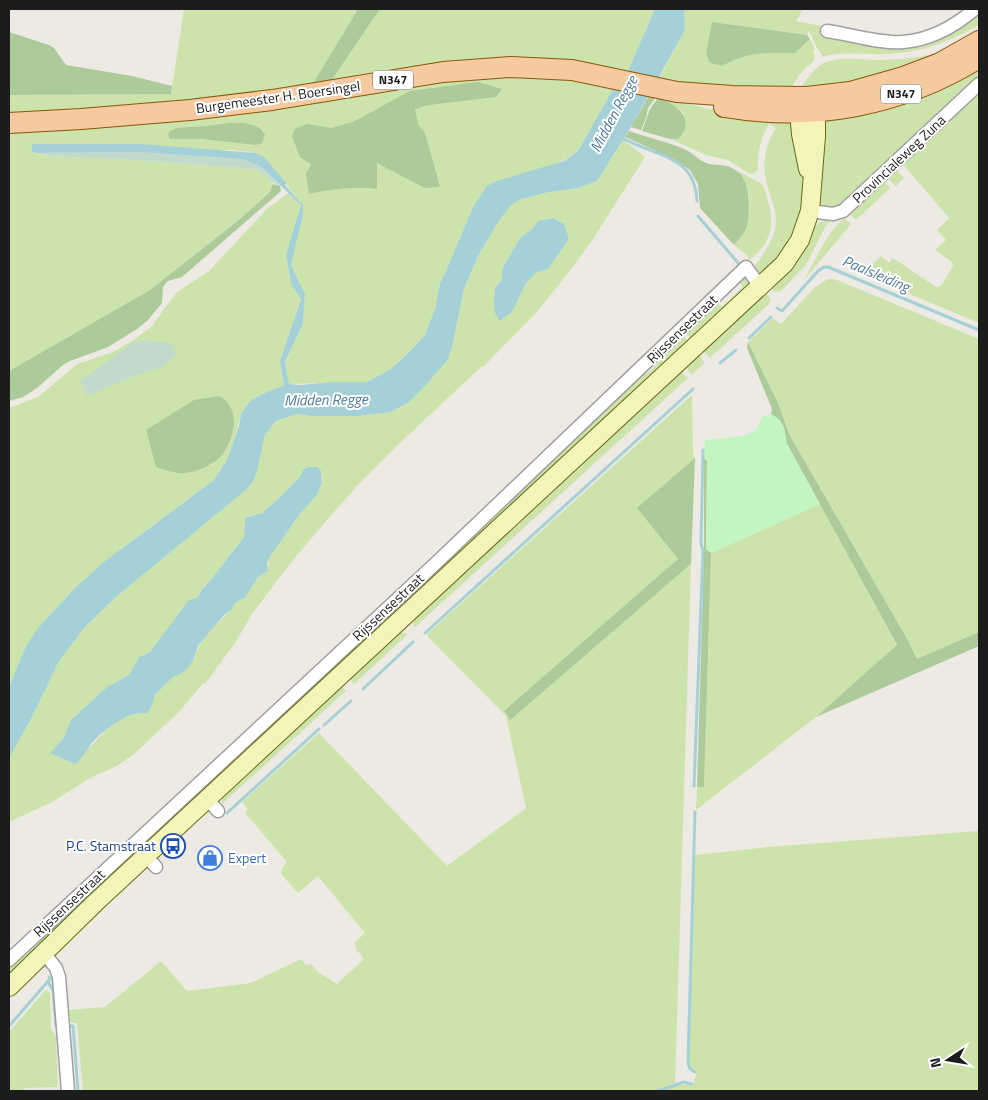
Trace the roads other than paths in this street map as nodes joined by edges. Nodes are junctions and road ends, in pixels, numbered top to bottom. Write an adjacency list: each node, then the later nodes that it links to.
1 (975, 9): 2 (street)
2 (827, 31)
3 (979, 41): 6 (main road, N347)
4 (979, 58): 6 (main road, N347)
5 (979, 84): 8 (street, Provincialeweg Zuna)
6 (807, 108): 7 (main road, Burgemeester H. Boersingel / N347); 8 (main road, Rijssensestraat)
7 (9, 123)
8 (810, 211): 9 (main road, Rijssensestraat)
9 (762, 284): 10 (main road, Rijssensestraat); 11 (street, Rijssensestraat)
10 (43, 952): 12 (main road, Rijssensestraat); 13 (street, Rijssensestraat)
11 (9, 960)
12 (9, 987)
13 (68, 1091)

